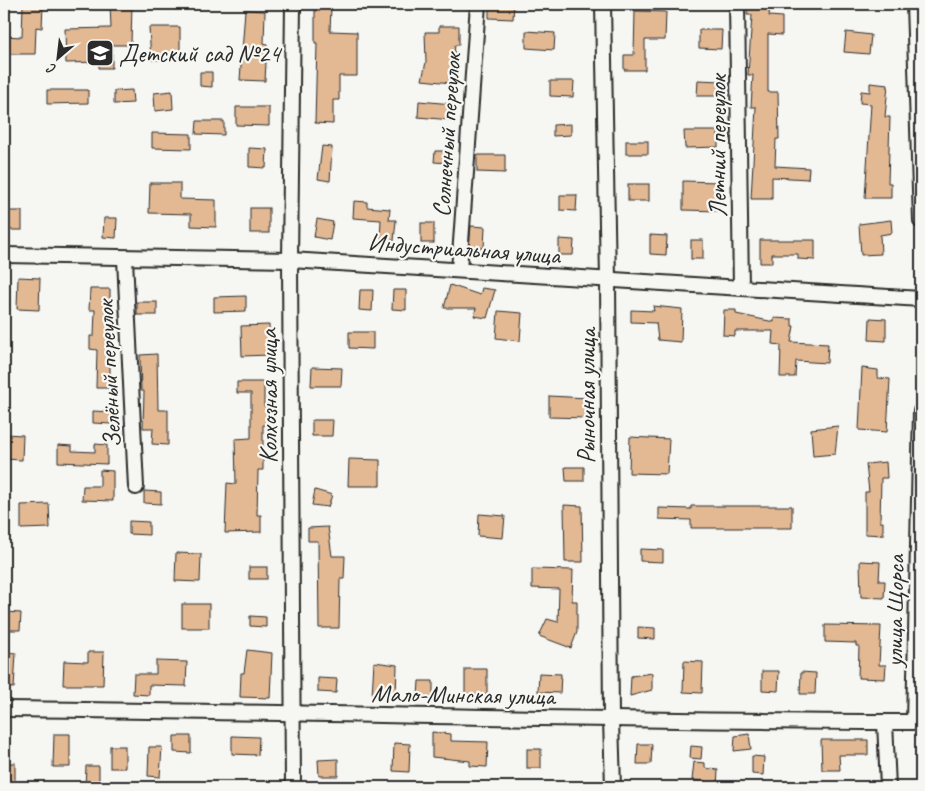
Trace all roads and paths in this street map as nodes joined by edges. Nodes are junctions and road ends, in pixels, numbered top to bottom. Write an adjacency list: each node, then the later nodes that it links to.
1 (293, 4): 9 (street, Колхозная улица)
2 (478, 4): 10 (street, Солнечный переулок)
3 (603, 4): 11 (street, Рыночная улица)
4 (737, 4): 12 (street, Летний переулок)
5 (914, 4): 6 (street)
6 (921, 222)
7 (4, 255): 8 (street, Индустриальная улица)
8 (125, 259): 9 (street, Индустриальная улица); 15 (street, Зелёный переулок)
9 (290, 260): 10 (street, Индустриальная улица); 17 (street, Колхозная улица)
10 (459, 270): 11 (street, Индустриальная улица)
11 (608, 280): 12 (street, Индустриальная улица); 18 (street, Рыночная улица)
12 (741, 288): 13 (street, Индустриальная улица)
13 (921, 299)
14 (921, 411): 20 (street, улица Щорса)
15 (136, 487)
16 (4, 709): 17 (street, Мало-Минская улица)
17 (291, 712): 18 (street, Мало-Минская улица); 21 (street, Колхозная улица)
18 (611, 720): 19 (street, Мало-Минская улица); 22 (street, Рыночная улица)
19 (885, 722): 20 (street, Мало-Минская улица); 23 (street)
20 (917, 722)
21 (293, 787)
22 (614, 787)
23 (888, 787)

